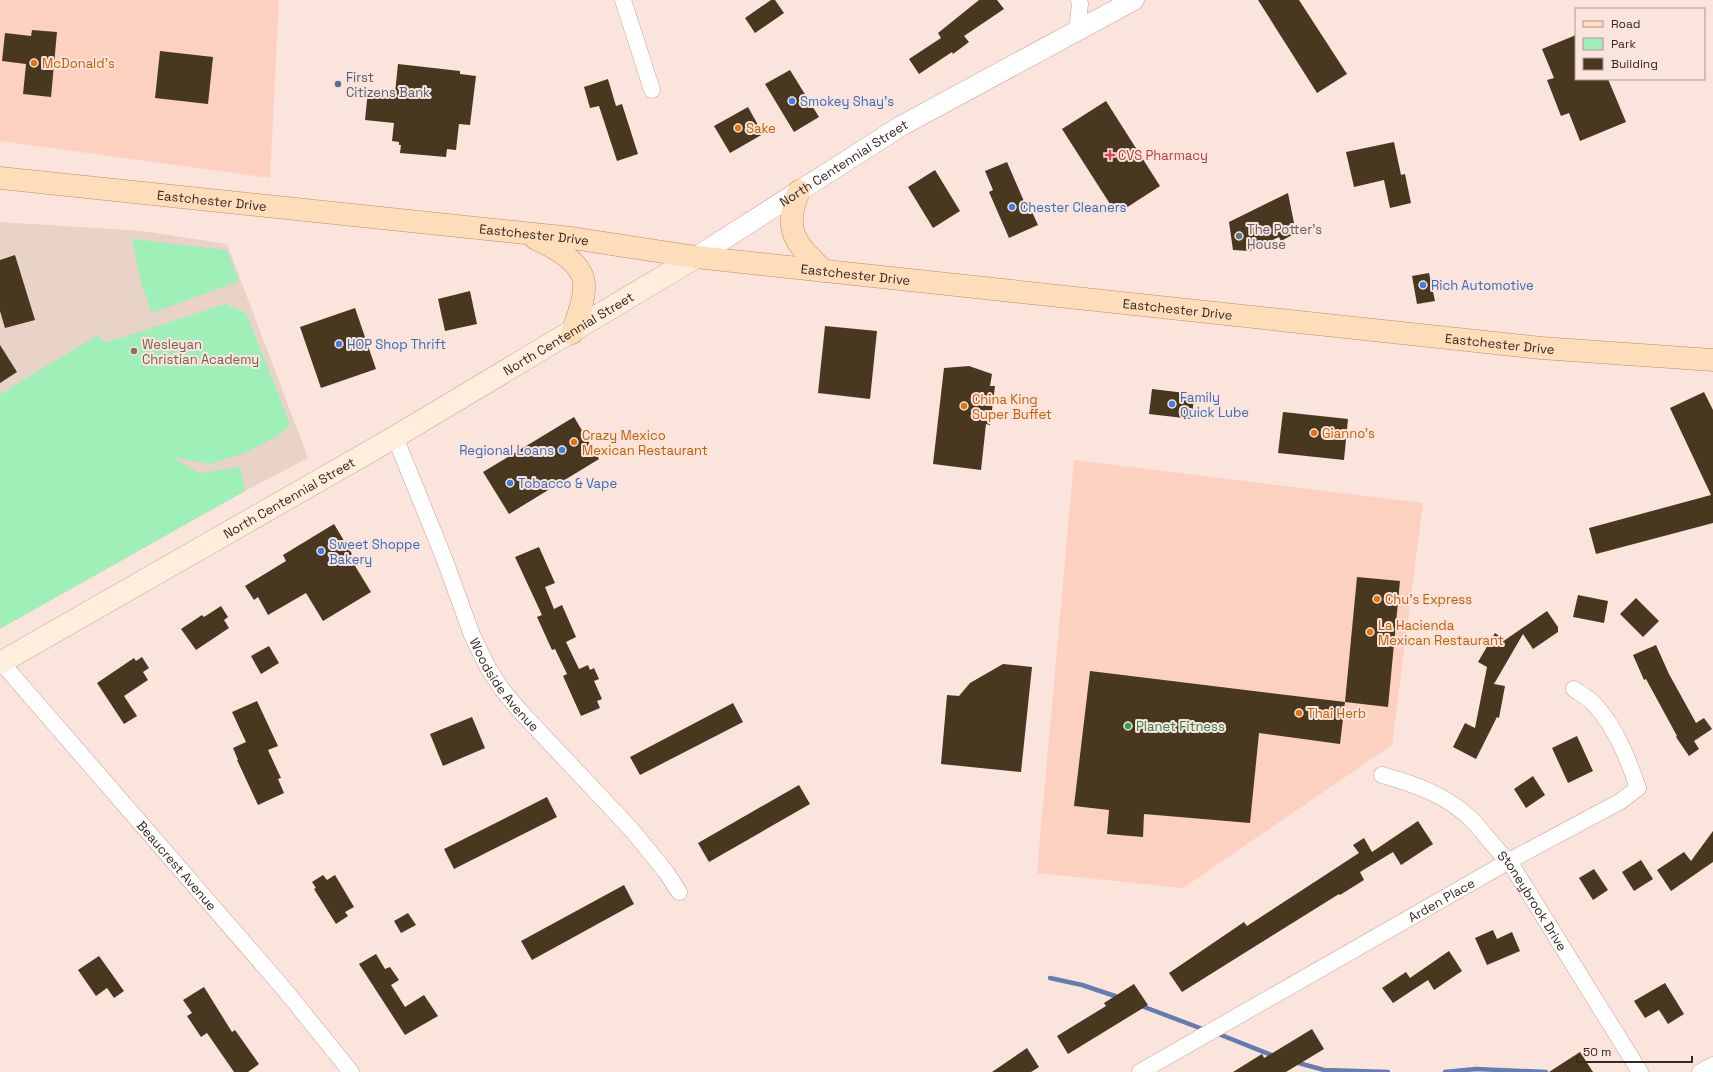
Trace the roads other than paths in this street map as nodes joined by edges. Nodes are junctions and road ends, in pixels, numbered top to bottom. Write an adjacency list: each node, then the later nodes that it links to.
1 (623, 0): 5 (street)
2 (1079, 0): 4 (street)
3 (1134, 0): 4 (street, North Centennial Street)
4 (1077, 31): 7 (street, North Centennial Street)
5 (652, 90)
6 (0, 178): 8 (main road, Eastchester Drive)
7 (799, 191): 9 (street, North Centennial Street); 10 (main road)
8 (524, 234): 9 (main road, Eastchester Drive); 11 (main road)
9 (696, 257): 10 (main road, Eastchester Drive); 11 (main road, North Centennial Street)
10 (824, 271): 12 (main road, Eastchester Drive)
11 (572, 333): 13 (main road, North Centennial Street)
12 (1713, 360)
13 (395, 437): 14 (main road, North Centennial Street); 18 (street, Woodside Avenue)
14 (1, 662): 20 (street, Beaucrest Avenue)
15 (1574, 689): 17 (street, Arden Place)
16 (1382, 775): 17 (street, Stoneybrook Drive)
17 (1509, 861): 21 (street, Arden Place); 22 (street, Stoneybrook Drive)
18 (679, 892)
19 (1713, 1065): 23 (street)
20 (351, 1072)
21 (1140, 1072)
22 (1640, 1072)
23 (1700, 1072)

